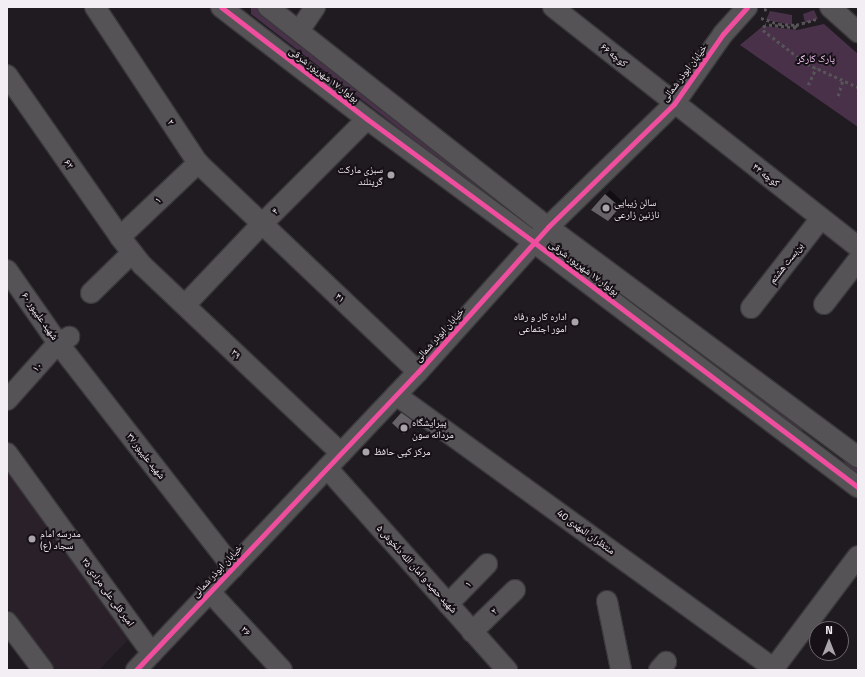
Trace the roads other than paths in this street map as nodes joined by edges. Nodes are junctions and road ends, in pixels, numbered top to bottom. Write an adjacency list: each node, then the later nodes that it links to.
1 (95, 7): 13 (street, ۲)
2 (221, 7): 12 (street, بولوار ۱۷ شهریور شرقی)
3 (268, 7): 8 (street, بولوار ۱۷ شهریور شرقی)
4 (315, 7): 8 (street)
5 (553, 7): 11 (street, کوچه ۶۶)
6 (747, 7): 11 (street, خیابان ابوذر شمالی)
7 (824, 13): 9 (street)
8 (299, 31): 16 (street, بولوار ۱۷ شهریور شرقی)
9 (858, 32)
10 (7, 75): 17 (street, ۶۲)
11 (674, 104): 14 (street, کوچه ۴۴); 16 (street, خیابان ابوذر شمالی)
12 (367, 119): 15 (street, ۴); 18 (street, بولوار ۱۷ شهریور شرقی)
13 (198, 163): 15 (street, ۲); 17 (street, ۱)
14 (821, 218): 19 (street, کوچه ۴۴); 28 (street, بن‌بست هشتم)
15 (262, 224): 27 (street, ۴); 30 (street, ۴۱)
16 (548, 227): 18 (street, خیابان ابوذر شمالی); 21 (street, بولوار ۱۷ شهریور شرقی)
17 (120, 237): 20 (street, ۶۲)
18 (535, 243): 24 (street, بولوار ۱۷ شهریور شرقی); 30 (street, خیابان ابوذر شمالی)
19 (858, 247)
20 (132, 253): 25 (street); 27 (street, ۳۹)
21 (591, 259): 24 (street); 33 (street, بولوار ۱۷ شهریور شرقی)
22 (858, 260): 26 (street)
23 (7, 270): 29 (street, شهید علیپور ۶۰)
24 (579, 276): 36 (street, بولوار ۱۷ شهریور شرقی)
25 (91, 293)
26 (824, 304)
27 (185, 305): 35 (street, ۳۹)
28 (751, 308)
29 (64, 340): 32 (street, ۱۰); 42 (street, شهید علیپور ۳۷)
30 (418, 372): 31 (street, خیابان ابوذر شمالی)
31 (396, 395): 35 (street, خیابان ابوذر شمالی); 50 (street, منتظران المهدی 40)
32 (7, 400)
33 (826, 434): 36 (street); 37 (street, بولوار ۱۷ شهریور شرقی)
34 (7, 453): 49 (street, امیر قلی علی مرادی ۳۵)
35 (341, 453): 38 (street, خیابان ابوذر شمالی)
36 (812, 453): 39 (street, بولوار ۱۷ شهریور شرقی)
37 (858, 457)
38 (327, 468): 42 (street, خیابان ابوذر شمالی); 46 (street, شهید حمید و امان الله دلخوش ۵)
39 (858, 487)
40 (858, 556): 50 (street)
41 (487, 564): 46 (street, ۱)
42 (233, 568): 44 (street, خیابان ابوذر شمالی)
43 (515, 590): 48 (street, ۲)
44 (210, 592): 49 (street, خیابان ابوذر شمالی); 53 (street, ۳۶)
45 (607, 601): 55 (street)
46 (448, 604): 48 (street, شهید حمید و امان الله دلخوش ۵)
47 (7, 622): 51 (street)
48 (472, 632): 54 (street, شهید حمید و امان الله دلخوش ۵)
49 (152, 653): 52 (street, خیابان ابوذر شمالی)
50 (775, 669)
51 (43, 670)
52 (136, 670)
53 (282, 670)
54 (507, 670)
55 (621, 670)

